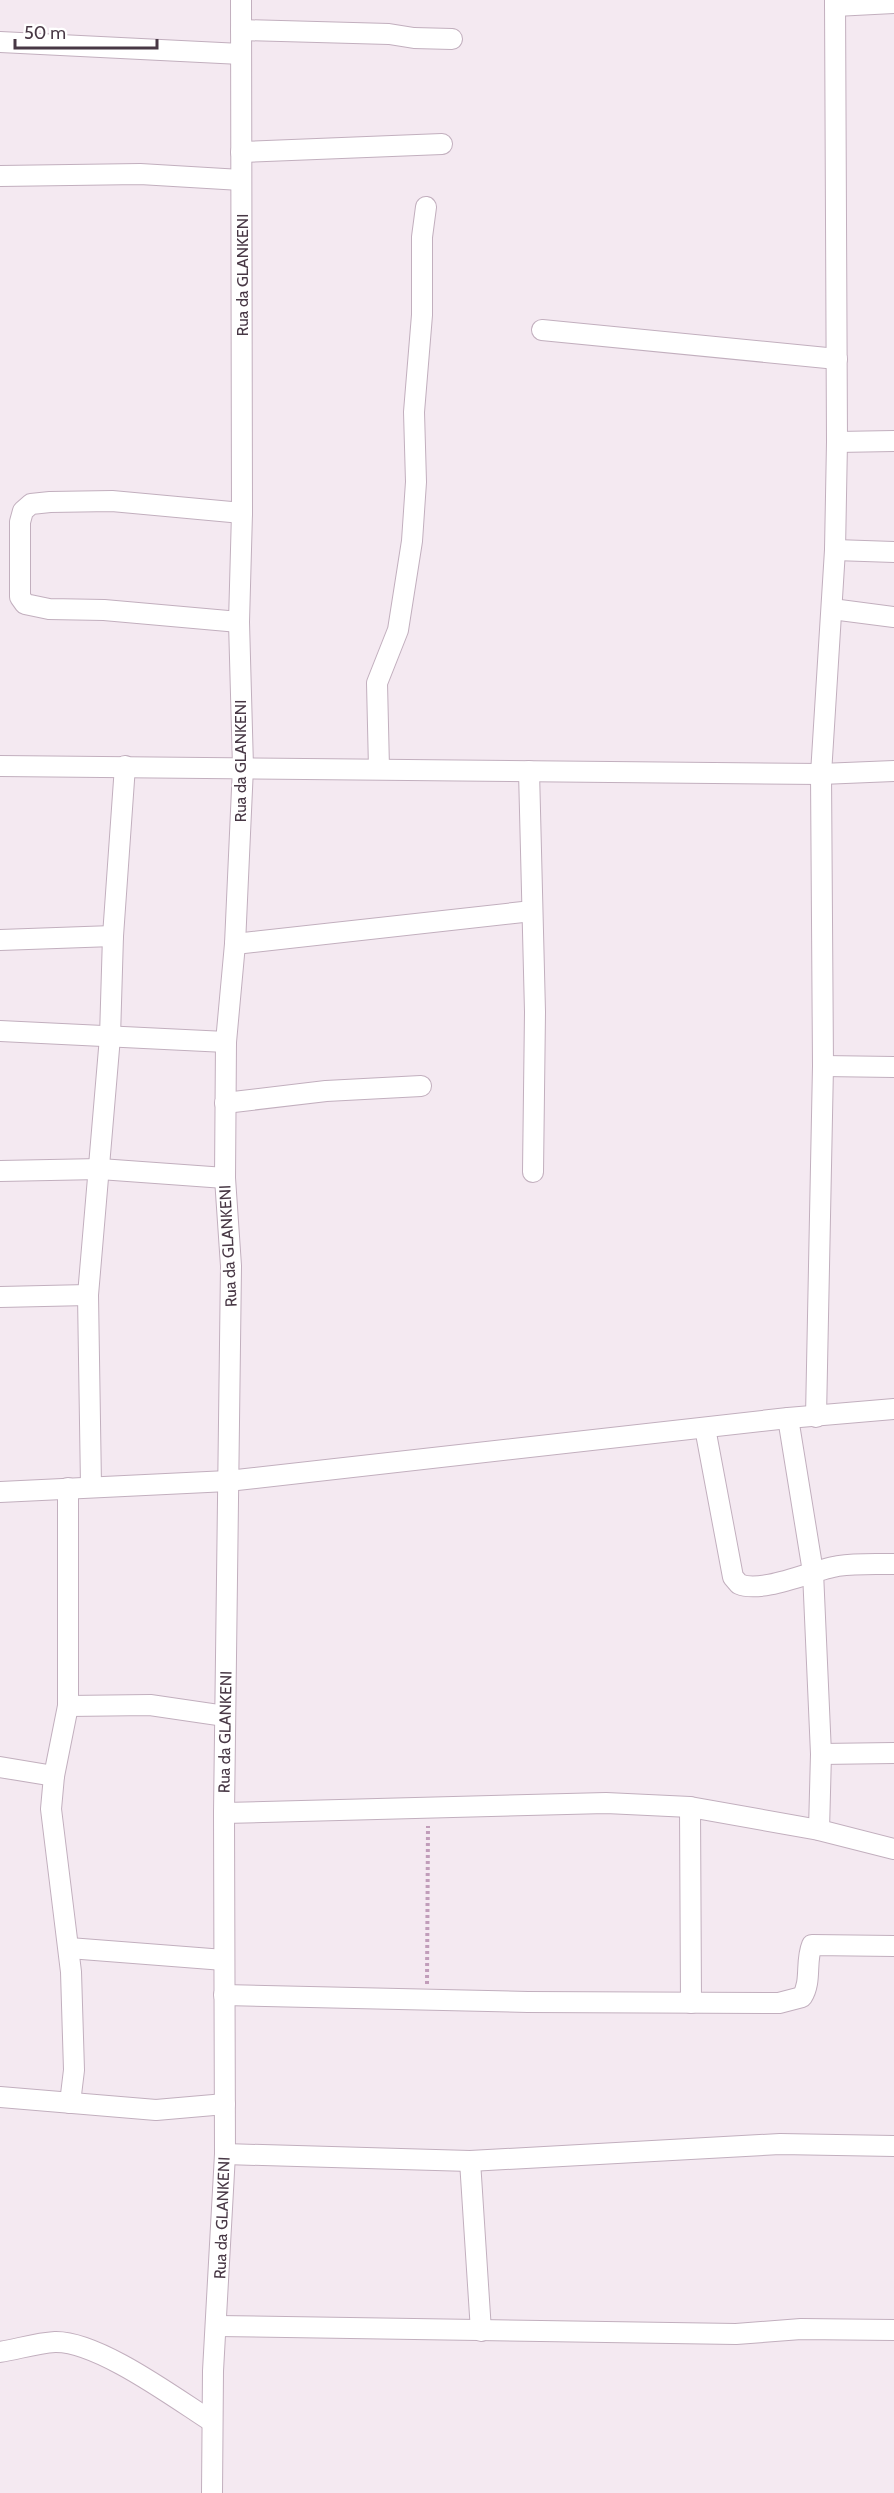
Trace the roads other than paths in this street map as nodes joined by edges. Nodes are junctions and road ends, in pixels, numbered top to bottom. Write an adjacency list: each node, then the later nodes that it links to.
1 (241, 0): 4 (street, Rua da GLANKENI)
2 (836, 3): 3 (street); 14 (street)
3 (894, 3)
4 (241, 30): 5 (street); 7 (street, Rua da GLANKENI)
5 (452, 39)
6 (0, 42): 7 (street)
7 (241, 54): 9 (street, Rua da GLANKENI)
8 (442, 144): 9 (street)
9 (242, 152): 11 (street, Rua da GLANKENI)
10 (0, 176): 11 (street)
11 (242, 180): 17 (street, Rua da GLANKENI)
12 (426, 207): 26 (street)
13 (542, 330): 14 (street)
14 (837, 359): 16 (street)
15 (894, 441): 16 (street)
16 (837, 442): 18 (street)
17 (242, 513): 22 (street, Rua da GLANKENI); 22 (street)
18 (835, 550): 19 (street); 20 (street)
19 (894, 552)
20 (832, 609): 21 (street); 29 (street)
21 (894, 617)
22 (239, 622): 25 (street, Rua da GLANKENI)
23 (0, 766): 24 (street)
24 (125, 766): 25 (street); 31 (street)
25 (243, 766): 26 (street); 33 (street, Rua da GLANKENI)
26 (379, 768): 27 (street)
27 (529, 771): 29 (street); 30 (street)
28 (894, 771): 29 (street)
29 (821, 774): 37 (street)
30 (532, 911): 33 (street); 43 (street)
31 (113, 936): 32 (street); 35 (street)
32 (0, 940)
33 (235, 944): 36 (street, Rua da GLANKENI)
34 (0, 1031): 35 (street)
35 (110, 1037): 36 (street); 41 (street)
36 (226, 1042): 40 (street, Rua da GLANKENI)
37 (823, 1066): 38 (street); 48 (street)
38 (894, 1067)
39 (421, 1086): 40 (street)
40 (225, 1103): 44 (street, Rua da GLANKENI)
41 (100, 1169): 42 (street); 44 (street); 45 (street)
42 (0, 1171)
43 (533, 1172)
44 (225, 1178): 51 (street, Rua da GLANKENI)
45 (88, 1295): 46 (street); 52 (street)
46 (0, 1297)
47 (894, 1409): 48 (street)
48 (816, 1417): 49 (street)
49 (788, 1418): 50 (street); 56 (street)
50 (705, 1428): 51 (street); 56 (street)
51 (228, 1481): 52 (street); 58 (street, Rua da GLANKENI)
52 (91, 1486): 53 (street)
53 (68, 1488): 54 (street); 57 (street)
54 (0, 1492)
55 (894, 1564): 56 (street)
56 (813, 1572): 59 (street)
57 (68, 1706): 58 (street); 62 (street)
58 (225, 1716): 64 (street, Rua da GLANKENI)
59 (820, 1754): 60 (street); 65 (street)
60 (894, 1754)
61 (0, 1767): 62 (street)
62 (54, 1776): 68 (street)
63 (690, 1807): 64 (street); 65 (street); 71 (street)
64 (224, 1813): 69 (street, Rua da GLANKENI)
65 (819, 1830): 66 (street)
66 (894, 1849)
67 (894, 1946): 71 (street)
68 (69, 1948): 69 (street); 73 (street)
69 (224, 1960): 70 (street, Rua da GLANKENI)
70 (224, 1995): 71 (street); 74 (street, Rua da GLANKENI)
71 (691, 2003)
72 (0, 2097): 73 (street)
73 (70, 2103): 74 (street)
74 (225, 2104): 76 (street, Rua da GLANKENI)
75 (894, 2146): 77 (street)
76 (225, 2154): 77 (street); 78 (street, Rua da GLANKENI)
77 (470, 2161): 80 (street)
78 (217, 2326): 80 (street); 82 (street, Rua da GLANKENI)
79 (894, 2330): 80 (street)
80 (481, 2331)
81 (0, 2352): 82 (street)
82 (212, 2421): 83 (street, Rua da GLANKENI)
83 (212, 2493)

